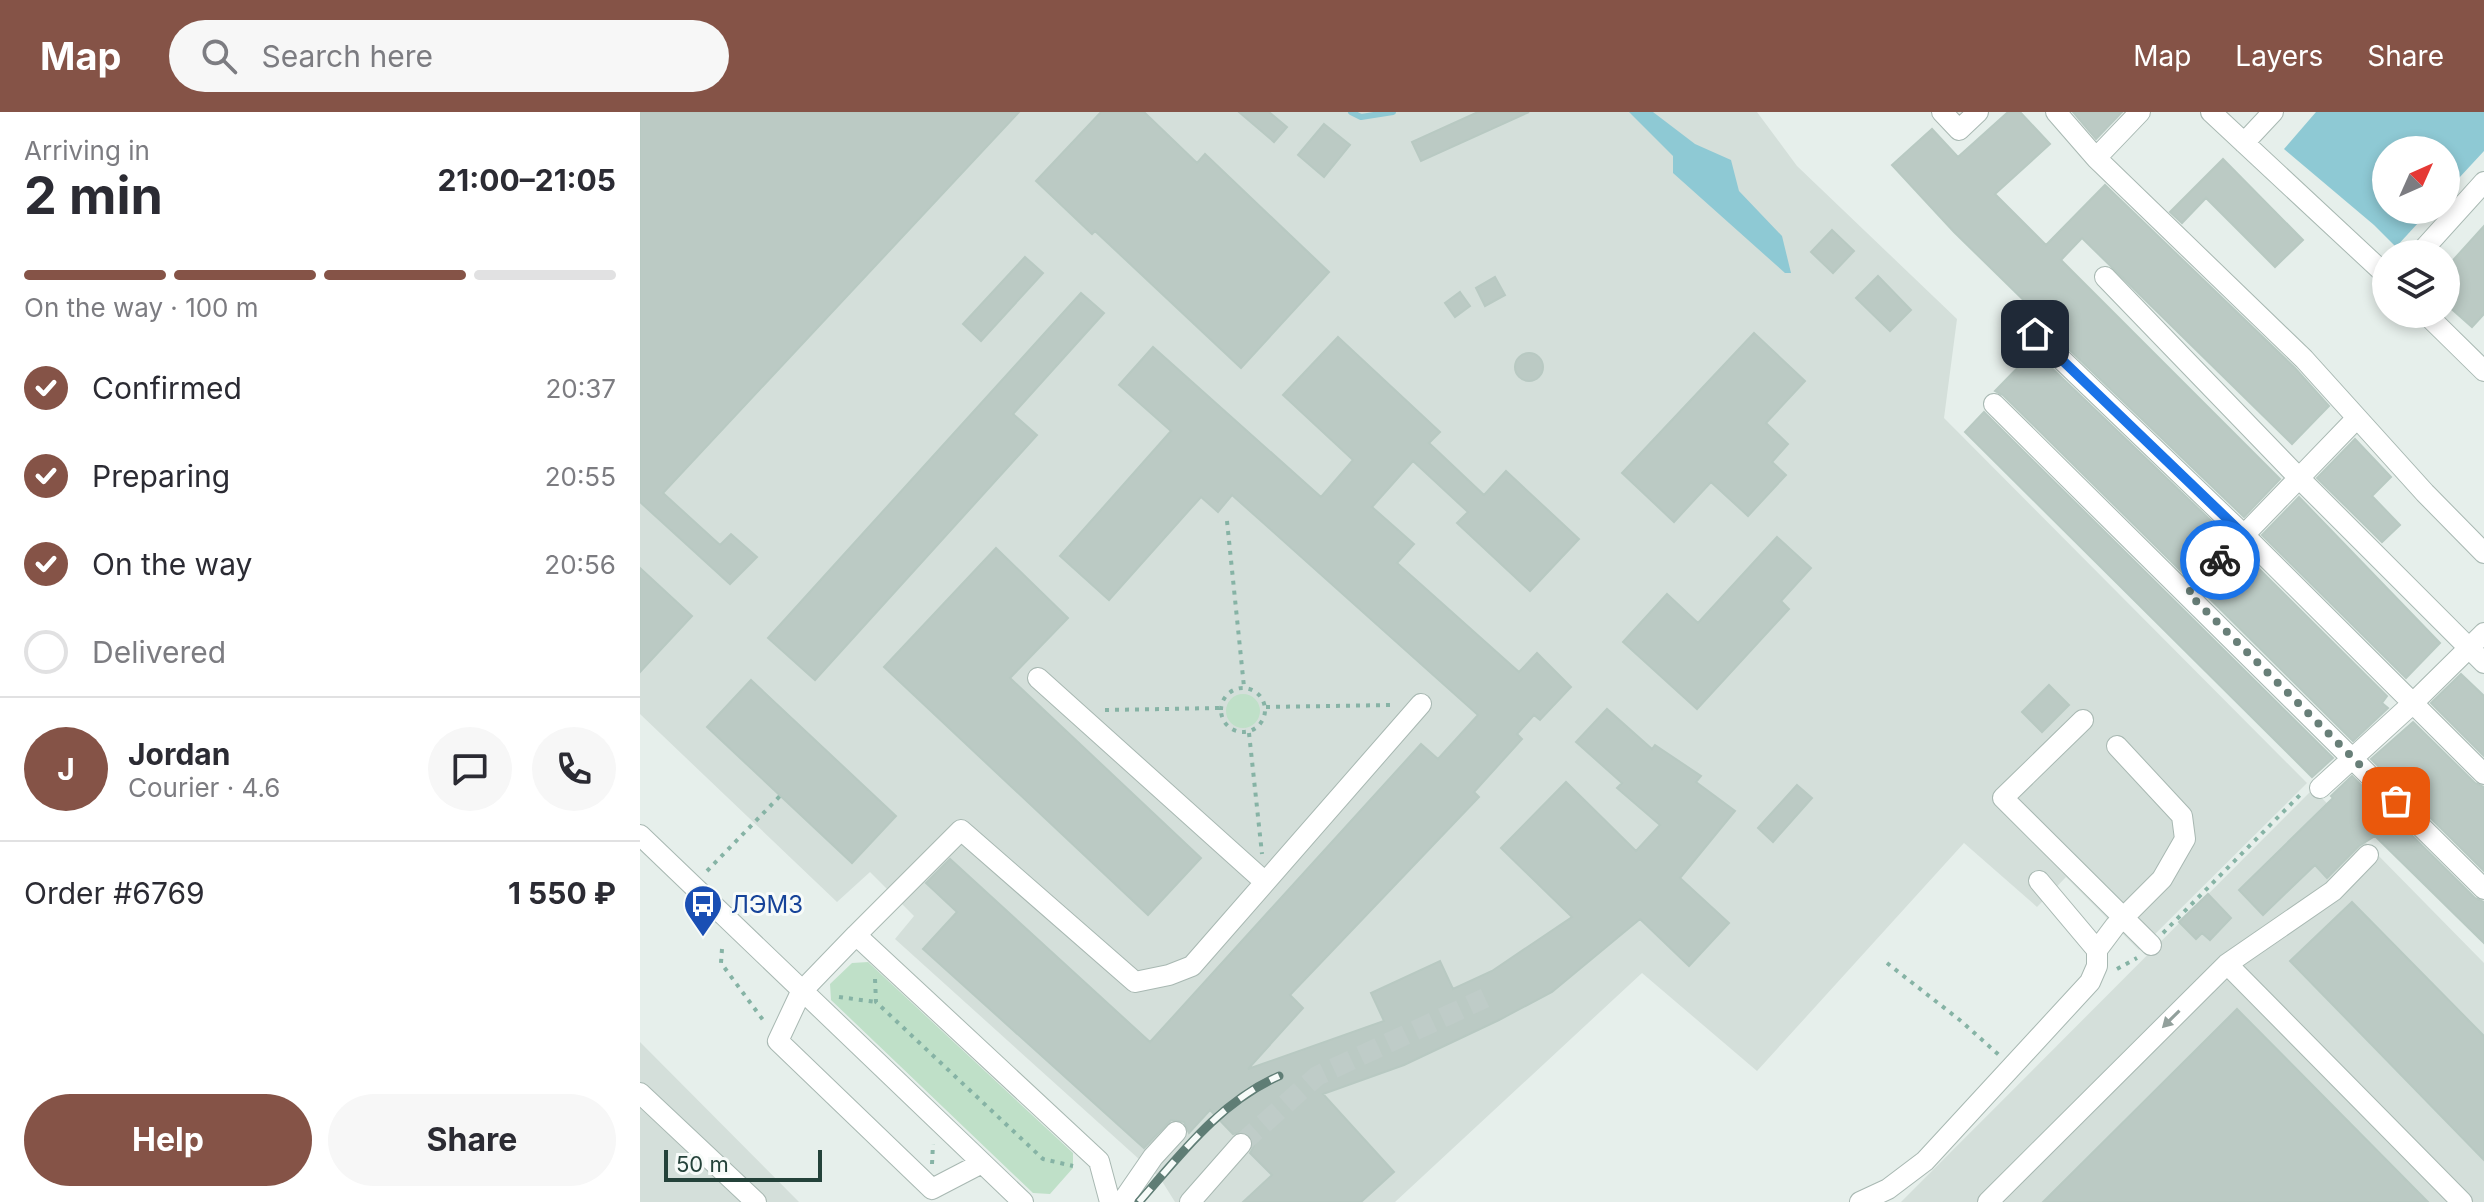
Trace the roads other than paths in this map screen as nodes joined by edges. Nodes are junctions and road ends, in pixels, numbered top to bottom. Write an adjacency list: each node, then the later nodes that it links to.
1 (1942, 112): 2 (street)
2 (1978, 112)
3 (2056, 112): 8 (street)
4 (2140, 112): 8 (street)
5 (2211, 112): 7 (street)
6 (2273, 112): 7 (street)
7 (2244, 143): 11 (street)
8 (2096, 158): 17 (street)
9 (2484, 182): 10 (street)
10 (2432, 240)
11 (2372, 262)
12 (2105, 277): 18 (street)
13 (2443, 328): 15 (street)
14 (2035, 334): 19 (street)
15 (2480, 358)
16 (1994, 404): 21 (street)
17 (2356, 419): 18 (street); 20 (street)
18 (2299, 478): 19 (street); 23 (street)
19 (2244, 535): 21 (street); 27 (street)
20 (2484, 553)
21 (2188, 593): 30 (street)
22 (2484, 633): 23 (street)
23 (2469, 648): 24 (street); 27 (street)
24 (2484, 663)
25 (1038, 678): 36 (street)
26 (1421, 704): 36 (street)
27 (2412, 704): 30 (street); 31 (street)
28 (2083, 720): 38 (street)
29 (2117, 746): 38 (street)
30 (2351, 757): 32 (street); 37 (street)
31 (2484, 774)
32 (2320, 788)
33 (640, 835): 43 (street)
34 (2368, 855): 42 (street)
35 (2039, 881): 41 (street)
36 (1265, 882): 39 (street)
37 (2484, 889)
38 (2123, 917): 40 (street); 41 (street)
39 (856, 935): 43 (street); 50 (street)
40 (2151, 945)
41 (2097, 950): 53 (street)
42 (2227, 964): 54 (street, one-way to 54); 55 (street)
43 (801, 992): 47 (street); 47 (street)
44 (642, 1094): 48 (street)
45 (1176, 1132): 51 (street)
46 (1241, 1144): 52 (street)
47 (982, 1163): 49 (street)
48 (756, 1202)
49 (1023, 1202)
50 (1110, 1202)
51 (1122, 1202)
52 (1190, 1202)
53 (1860, 1202)
54 (1988, 1202)
55 (2462, 1202)

